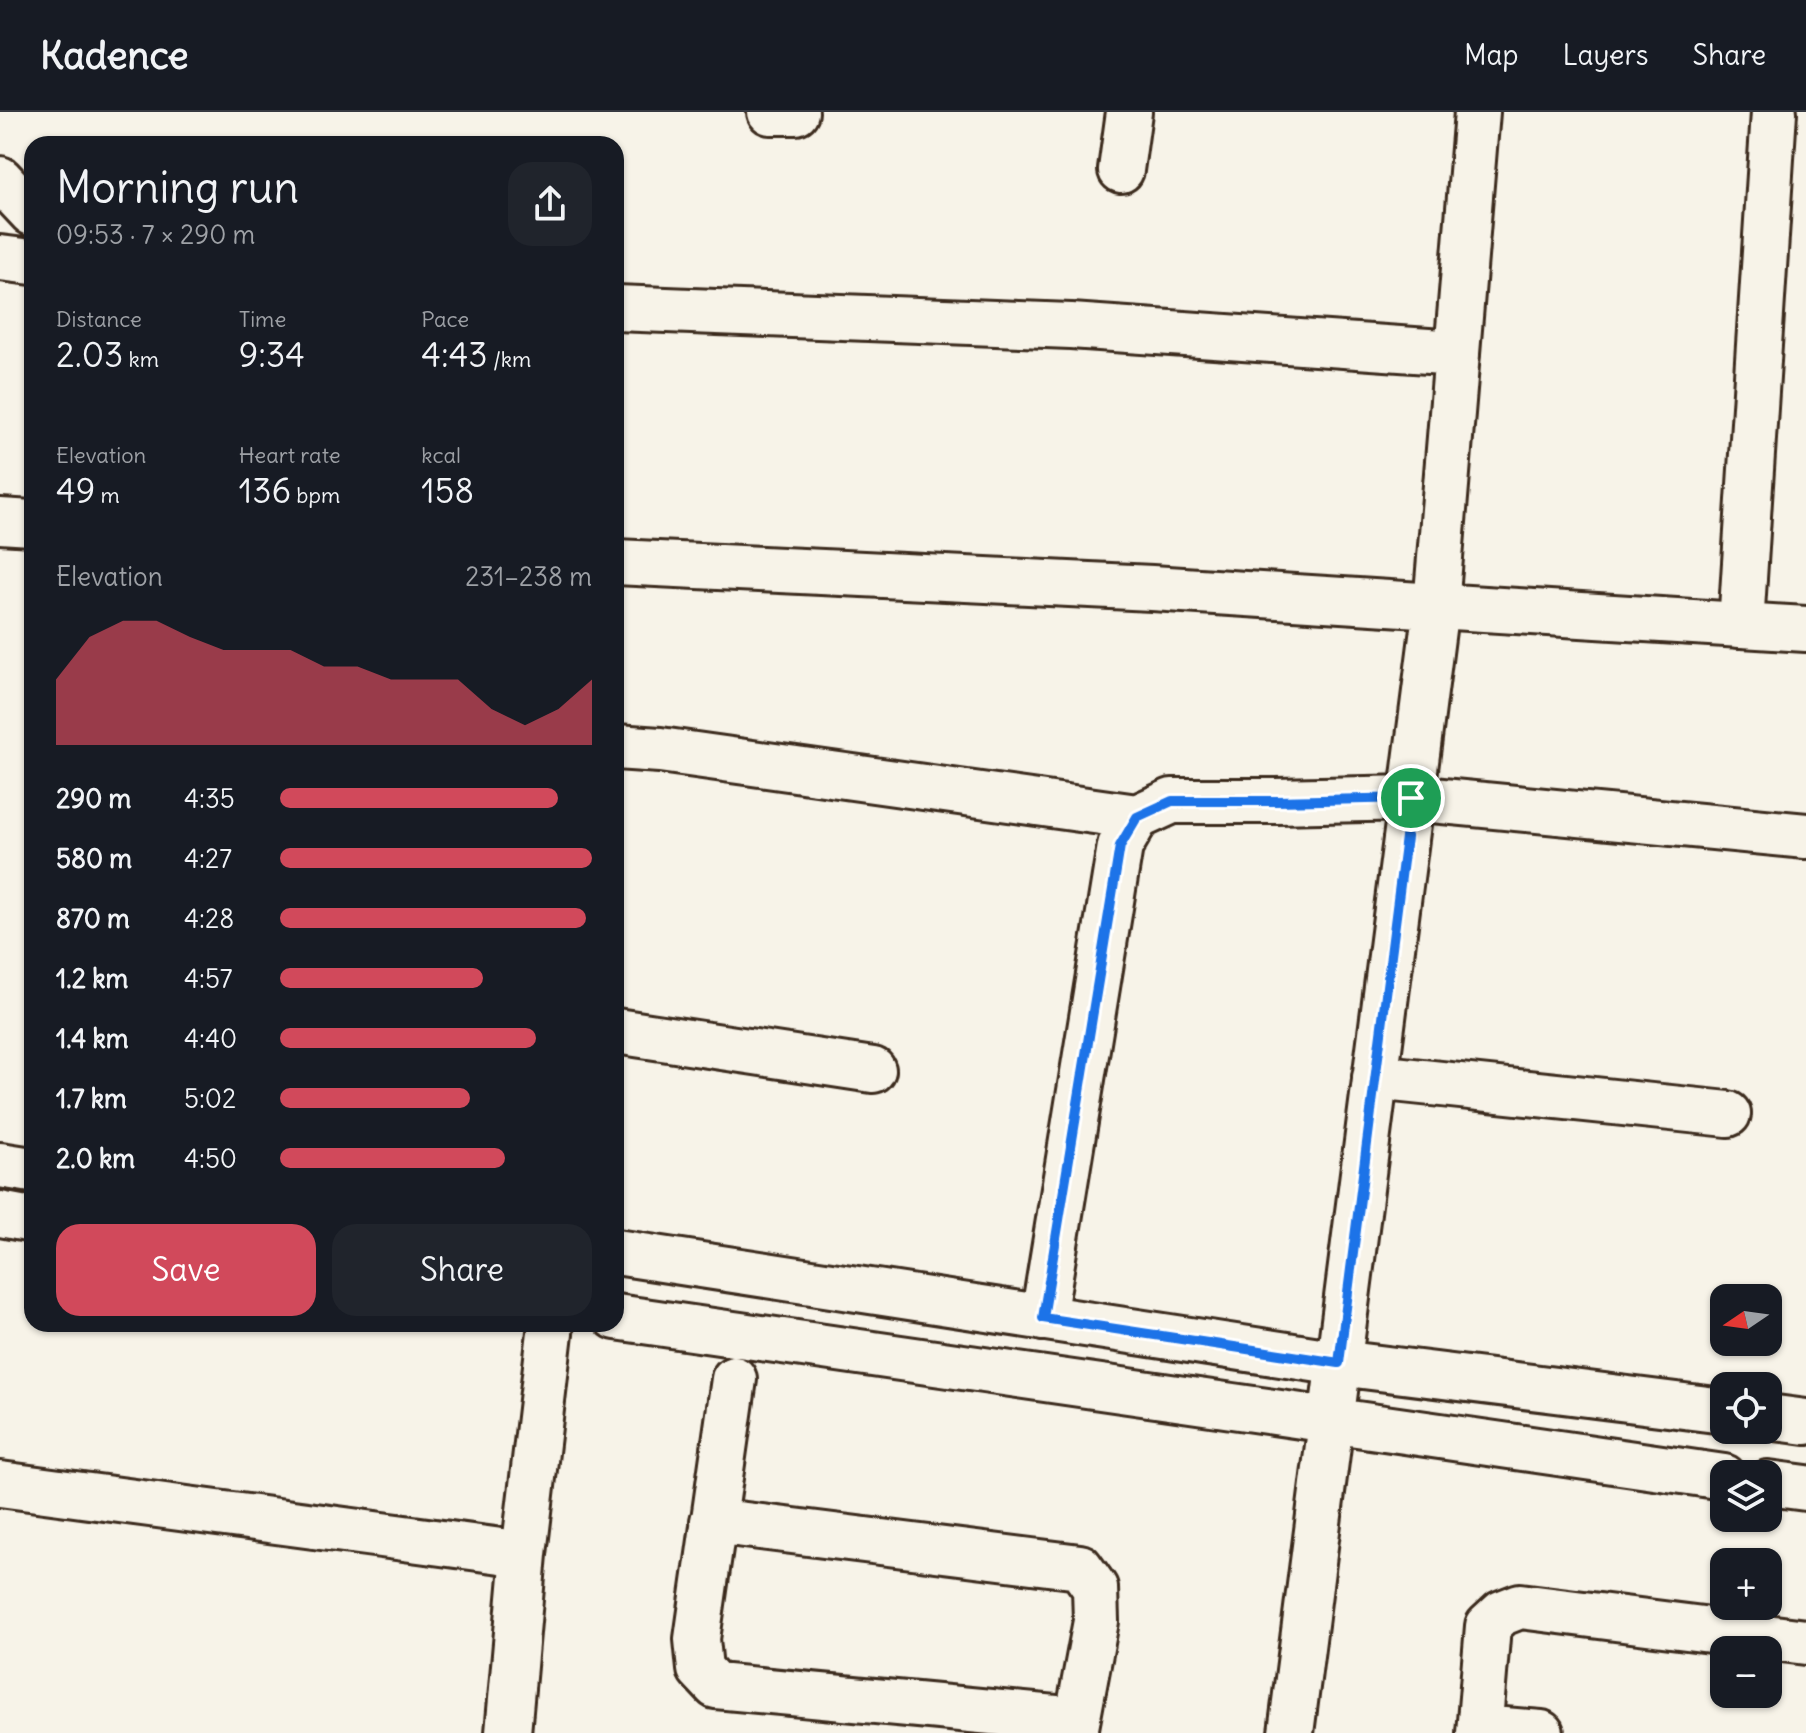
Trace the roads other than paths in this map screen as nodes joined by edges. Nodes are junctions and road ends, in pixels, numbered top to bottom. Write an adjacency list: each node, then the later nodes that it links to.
1 (770, 112): 2 (street)
2 (796, 112)
3 (1129, 112): 6 (street)
4 (1477, 112): 12 (street)
5 (1774, 112): 17 (street)
6 (1121, 170)
7 (0, 179): 8 (street)
8 (24, 204)
9 (0, 258): 10 (street)
10 (24, 261)
11 (624, 308): 12 (street)
12 (1457, 353): 16 (street)
13 (0, 521): 14 (street)
14 (24, 522)
15 (624, 562): 16 (street)
16 (1436, 606): 17 (street); 20 (street)
17 (1741, 625): 18 (street)
18 (1806, 629)
19 (624, 748): 21 (street)
20 (1411, 798): 21 (street); 22 (street); 25 (street)
21 (1137, 817): 33 (street)
22 (1806, 836)
23 (624, 1032): 24 (street)
24 (873, 1070)
25 (1375, 1077): 26 (street); 35 (street)
26 (1728, 1114)
27 (0, 1165): 28 (street)
28 (24, 1169)
29 (0, 1214): 30 (street)
30 (24, 1218)
31 (624, 1253): 33 (street)
32 (624, 1318): 39 (street)
33 (1043, 1318): 35 (street)
34 (550, 1332): 46 (street)
35 (1339, 1363): 37 (street); 39 (street)
36 (734, 1379): 45 (street)
37 (1710, 1409)
38 (1782, 1419): 40 (street)
39 (1332, 1422): 41 (street); 51 (street)
40 (1806, 1422)
41 (1710, 1475)
42 (0, 1484): 46 (street)
43 (1782, 1485): 44 (street)
44 (1806, 1488)
45 (713, 1521): 48 (street); 48 (street)
46 (524, 1554): 50 (street)
47 (1806, 1642): 49 (street)
48 (1076, 1727)
49 (1479, 1730): 52 (street)
50 (508, 1733)
51 (1291, 1733)
52 (1541, 1733)

